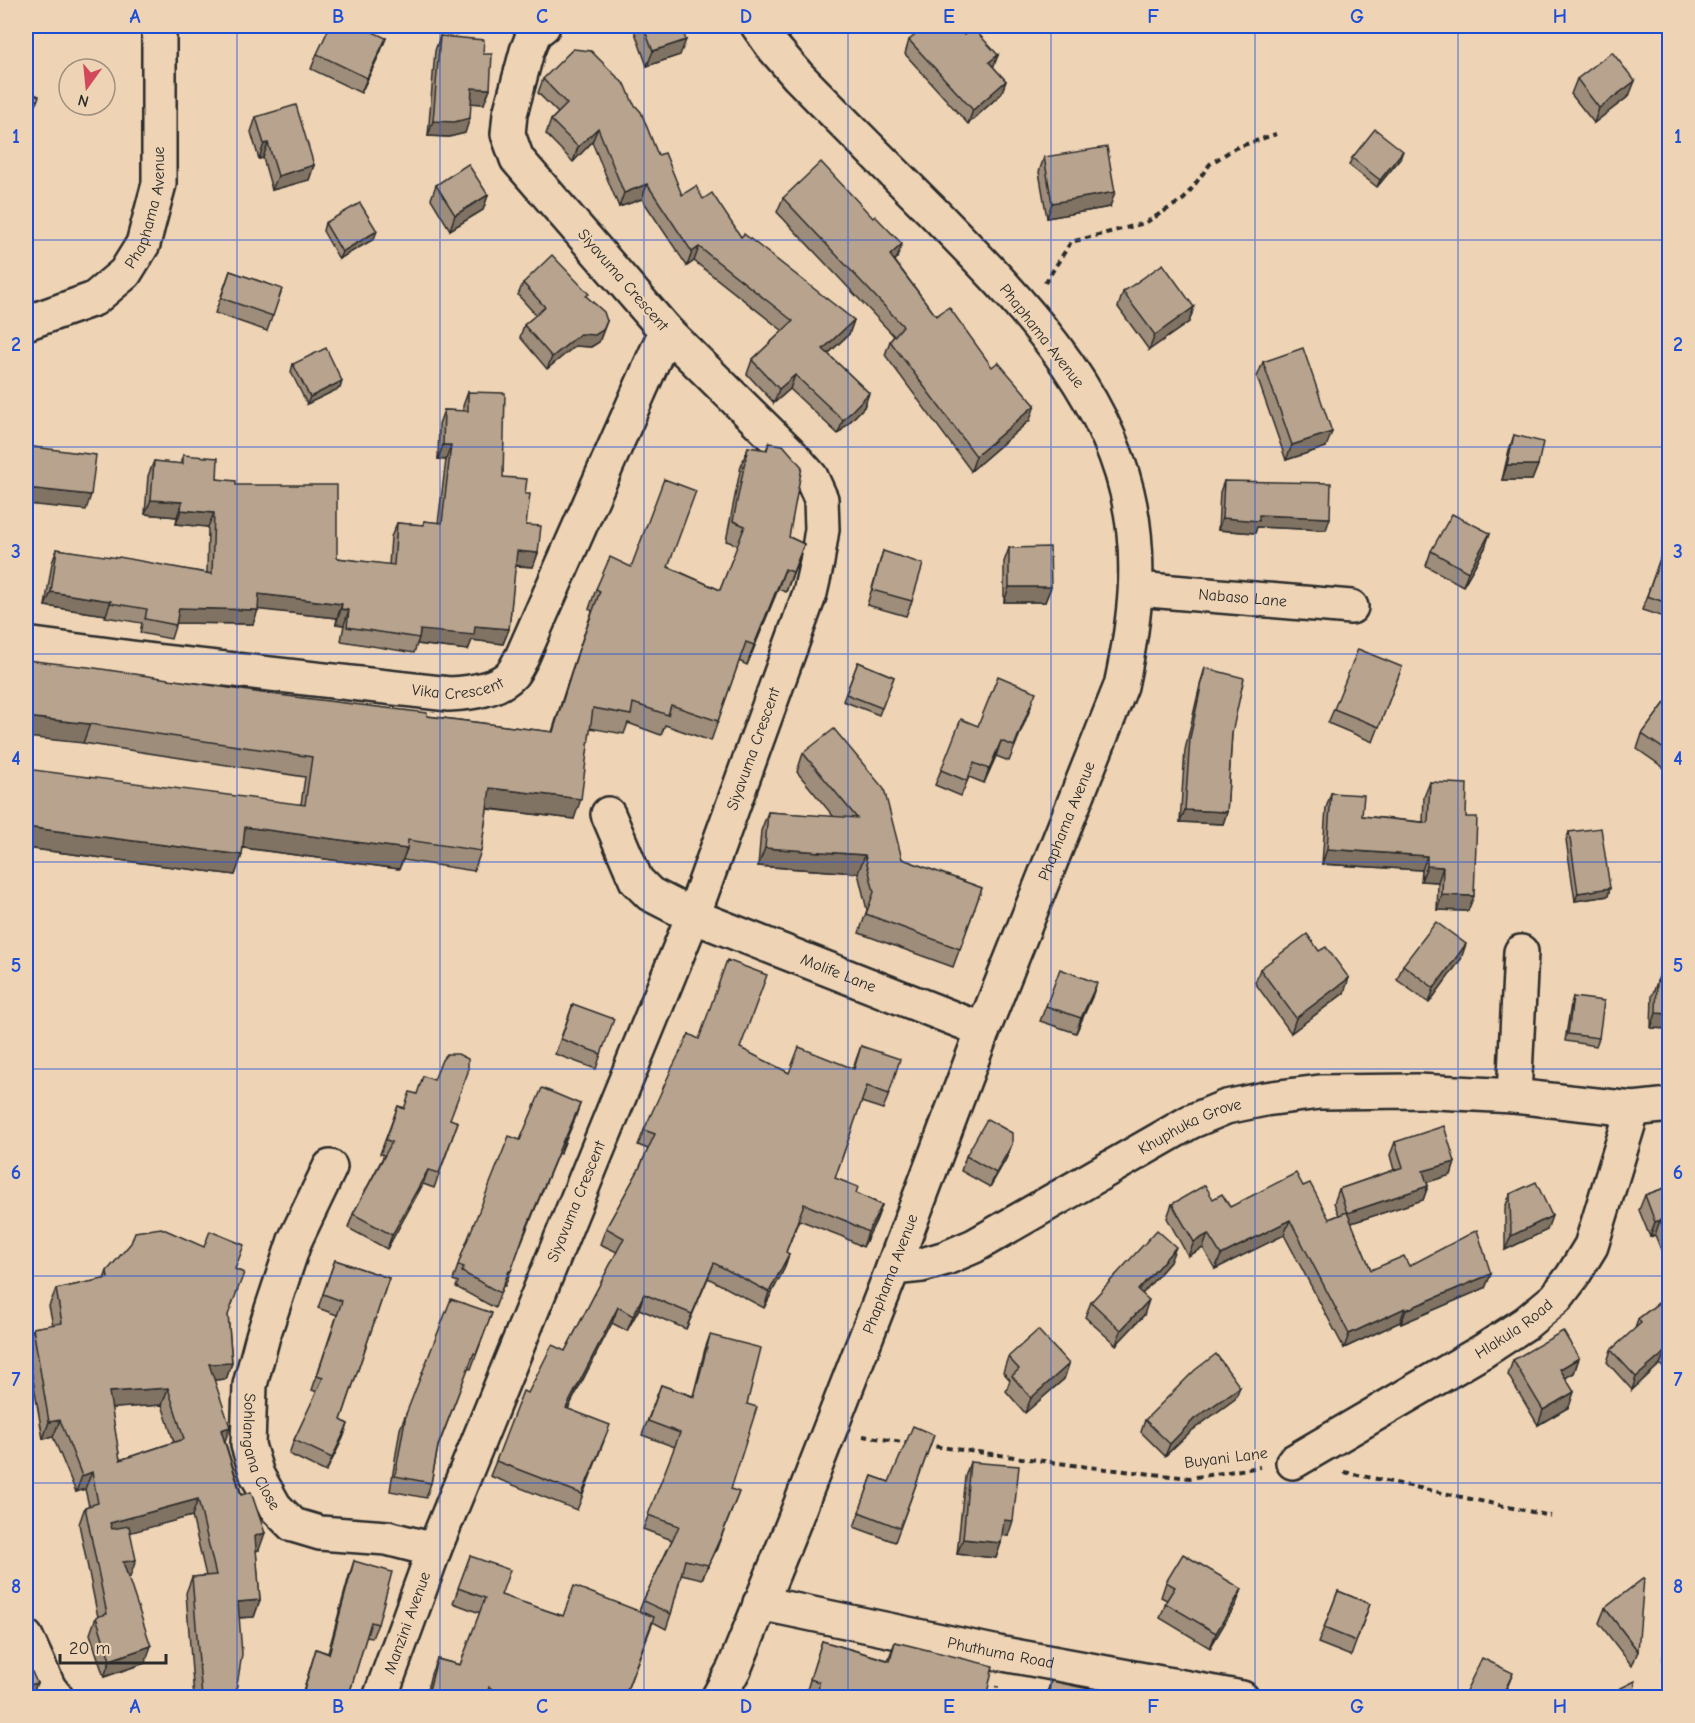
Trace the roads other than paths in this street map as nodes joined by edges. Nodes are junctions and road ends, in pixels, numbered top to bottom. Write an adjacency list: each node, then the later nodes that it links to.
1 (160, 26): 4 (street, Phaphama Avenue)
2 (543, 26): 5 (street, Siyavuma Crescent)
3 (758, 26): 6 (street, Phaphama Avenue)
4 (26, 323)
5 (666, 330): 8 (street, Vika Crescent); 10 (street, Siyavuma Crescent)
6 (1137, 589): 7 (street, Nabaso Lane); 12 (street, Phaphama Avenue)
7 (1351, 607)
8 (26, 644)
9 (608, 814): 10 (street, Molife Lane)
10 (693, 915): 12 (street, Molife Lane); 19 (street, Siyavuma Crescent)
11 (1521, 952): 13 (street)
12 (983, 1030): 17 (street, Phaphama Avenue)
13 (1514, 1096): 15 (street, Khuphuka Grove); 17 (street, Khuphuka Grove)
14 (1670, 1105): 15 (street, Khuphuka Grove)
15 (1633, 1109): 18 (street, Hlakula Road)
16 (330, 1167): 19 (street, Sohlangana Close)
17 (893, 1268): 20 (street, Phaphama Avenue)
18 (1293, 1462)
19 (434, 1550): 23 (street, Manzini Avenue)
20 (760, 1603): 24 (street, Phaphama Avenue); 25 (street, Phuthuma Road)
21 (26, 1636): 22 (street)
22 (57, 1698)
23 (380, 1698)
24 (718, 1698)
25 (1242, 1698)

